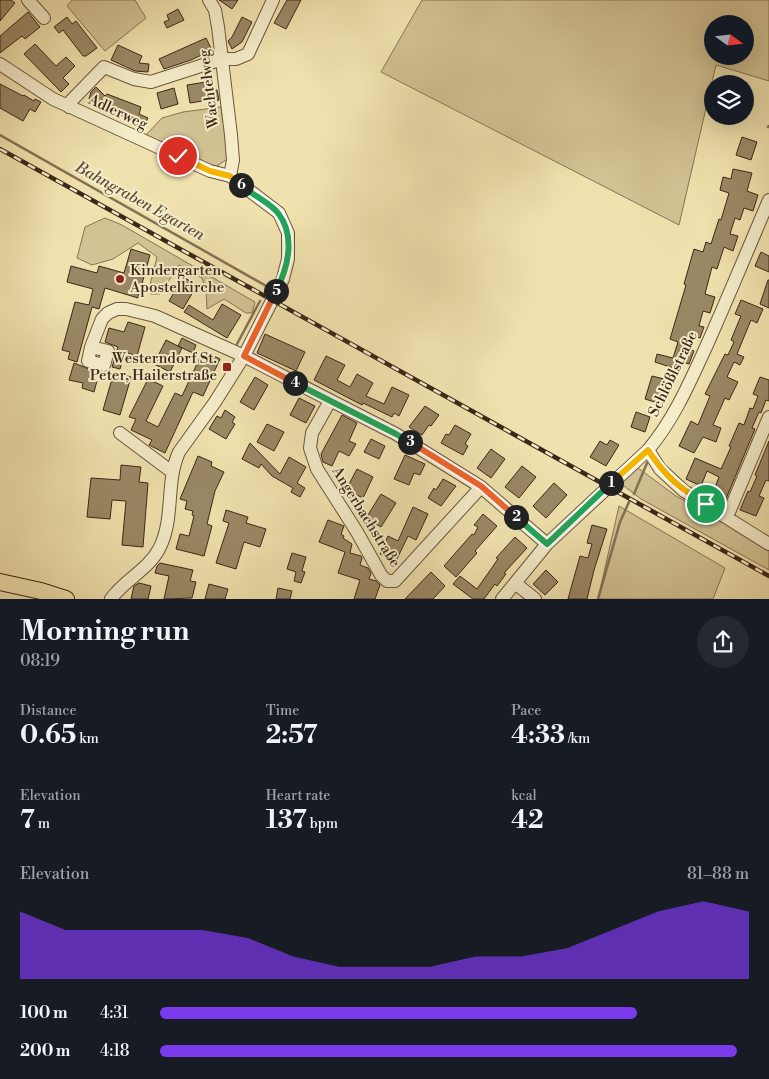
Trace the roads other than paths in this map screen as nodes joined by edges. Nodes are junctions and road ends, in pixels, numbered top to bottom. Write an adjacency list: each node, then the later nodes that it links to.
1 (28, 0): 4 (street)
2 (209, 0): 5 (street, Wachtelweg)
3 (273, 0): 5 (street)
4 (44, 18)
5 (222, 59): 7 (street); 8 (street, Wachtelweg)
6 (0, 64): 7 (street, Adlerweg)
7 (69, 107): 8 (street, Adlerweg)
8 (230, 176): 11 (street)
9 (769, 200): 15 (street, Schlößlstraße)
10 (91, 347): 11 (street)
11 (244, 356): 12 (street); 16 (street)
12 (330, 400): 17 (street); 17 (street, Angerbachstraße)
13 (769, 417): 18 (street)
14 (120, 433): 16 (street)
15 (648, 450): 18 (street); 19 (street, Schlößlstraße)
16 (172, 471): 24 (street)
17 (481, 486): 19 (street)
18 (727, 517): 20 (street)
19 (547, 544): 22 (street, Schlößlstraße)
20 (769, 544)
21 (0, 582): 23 (main road)
22 (514, 583): 25 (street, Schlößlstraße); 26 (street)
23 (66, 599)
24 (111, 599)
25 (502, 599)
26 (536, 599)

